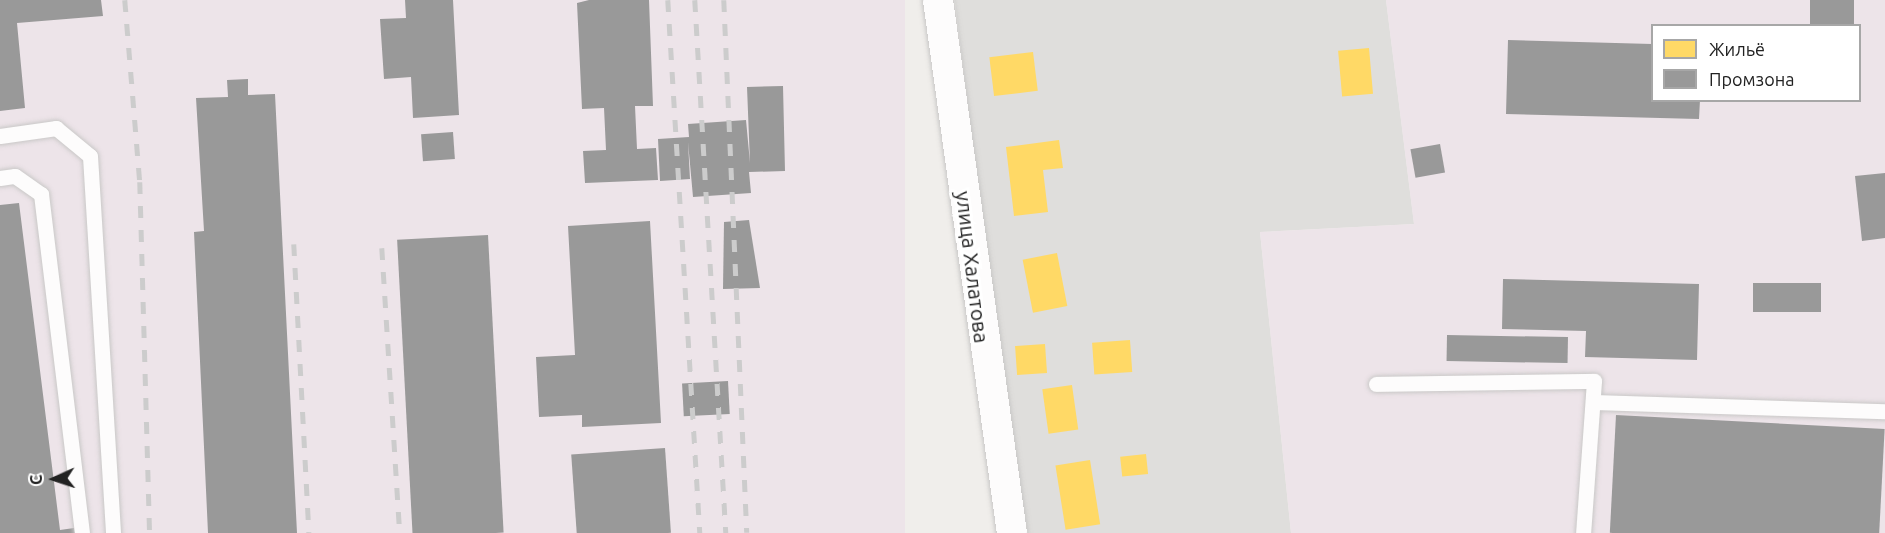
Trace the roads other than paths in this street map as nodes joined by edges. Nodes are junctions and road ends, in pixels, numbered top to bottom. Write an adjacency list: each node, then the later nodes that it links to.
1 (938, 0): 9 (street, улица Халатова)
2 (0, 136): 8 (lane)
3 (0, 178): 7 (lane)
4 (1377, 384): 5 (lane)
5 (1593, 402): 6 (lane); 10 (lane)
6 (1885, 411)
7 (82, 533)
8 (113, 533)
9 (1012, 533)
10 (1583, 533)

